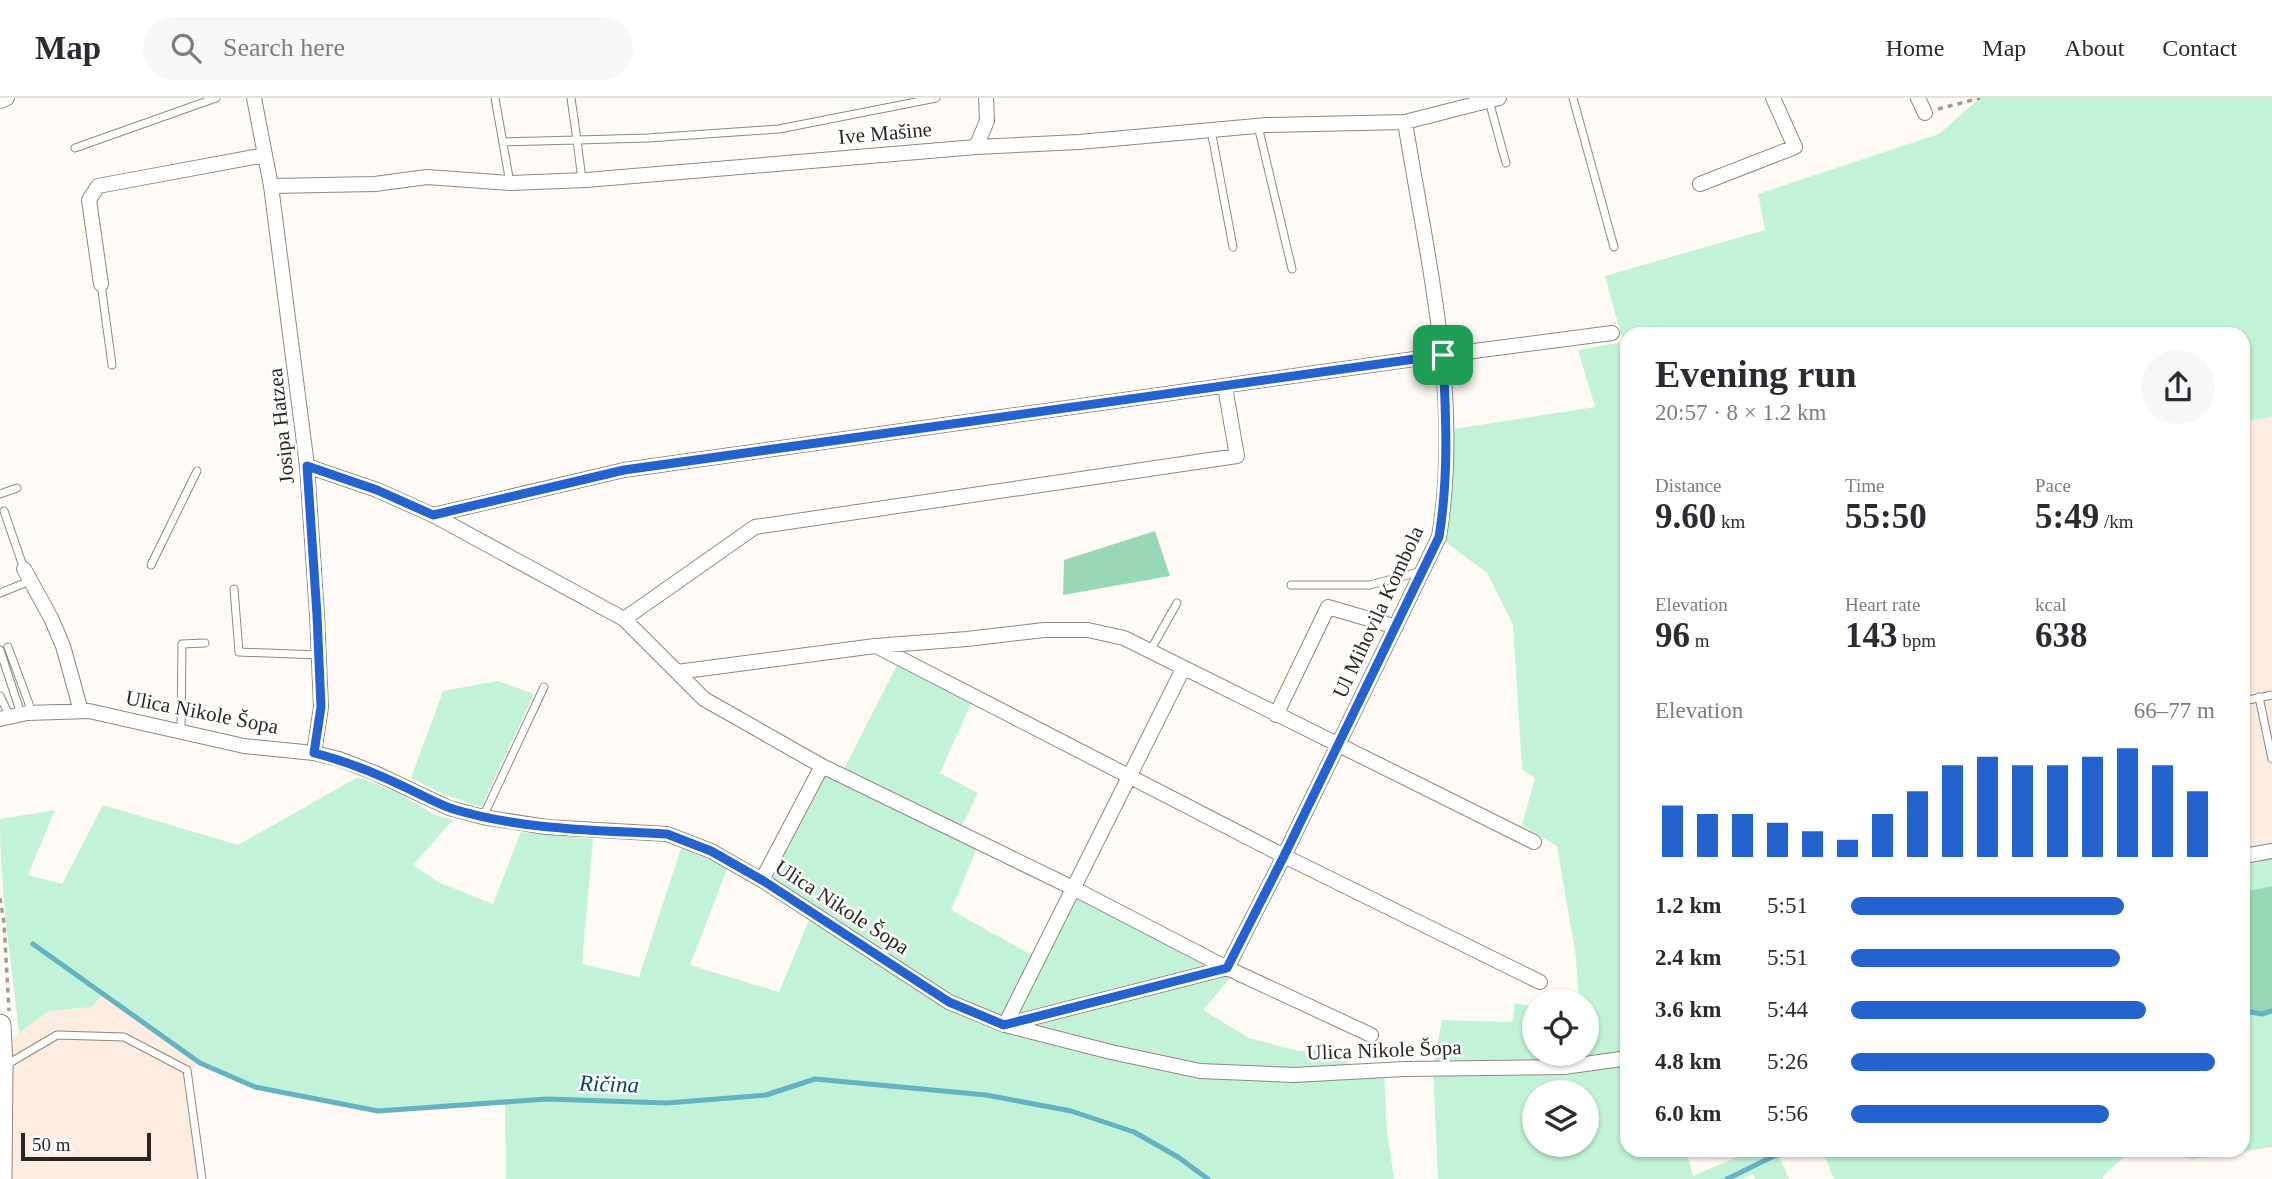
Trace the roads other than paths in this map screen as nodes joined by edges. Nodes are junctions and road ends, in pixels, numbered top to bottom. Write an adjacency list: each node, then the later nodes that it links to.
1 (7, 98): 12 (street)
2 (216, 98): 20 (lane)
3 (254, 98): 21 (street, Josipa Hatzea)
4 (495, 98): 18 (lane)
5 (571, 98): 17 (lane)
6 (936, 98): 17 (lane)
7 (986, 98): 19 (street)
8 (1573, 98): 28 (lane)
9 (1773, 98): 25 (street)
10 (1918, 98): 13 (street)
11 (1494, 99): 14 (street, Ive Mašine); 22 (lane)
12 (0, 102)
13 (1925, 113)
14 (1405, 122): 15 (street, Ive Mašine); 32 (street, Ul Mihovila Kombola)
15 (1258, 125): 16 (street, Ive Mašine); 29 (lane)
16 (1210, 130): 19 (street, Ive Mašine); 27 (lane)
17 (577, 140): 18 (lane); 23 (lane)
18 (503, 142): 24 (lane)
19 (976, 147): 23 (street, Ive Mašine)
20 (75, 148)
21 (265, 155): 26 (street, Josipa Hatzea); 30 (street)
22 (1506, 163)
23 (582, 180): 24 (street, Ive Mašine)
24 (510, 183): 26 (street, Ive Mašine)
25 (1700, 184)
26 (271, 186): 35 (street, Josipa Hatzea)
27 (1233, 247)
28 (1614, 247)
29 (1292, 269)
30 (101, 284): 33 (lane)
31 (1612, 333): 32 (street)
32 (1443, 355): 34 (street); 42 (street, Ul Mihovila Kombola)
33 (112, 365)
34 (1225, 387): 40 (street); 48 (street)
35 (307, 466): 40 (street); 55 (street, Josipa Hatzea)
36 (197, 471): 41 (lane)
37 (17, 488): 38 (lane)
38 (0, 494)
39 (4, 511): 43 (lane)
40 (433, 515): 48 (street)
41 (151, 565)
42 (1423, 571): 44 (lane); 49 (street, Ul Mihovila Kombola)
43 (27, 574): 46 (lane); 63 (street)
44 (1291, 585)
45 (234, 589): 55 (lane)
46 (0, 593)
47 (1177, 603): 54 (lane)
48 (624, 619): 57 (street)
49 (1396, 627): 64 (street); 67 (street, Ul Mihovila Kombola)
50 (205, 643): 66 (lane)
51 (875, 646): 54 (street); 57 (street); 71 (street)
52 (8, 647): 65 (lane)
53 (0, 650): 65 (lane)
54 (1150, 651): 56 (street)
55 (319, 655): 68 (street, Josipa Hatzea)
56 (1183, 668): 64 (street); 71 (street)
57 (677, 672): 70 (street)
58 (544, 687): 72 (lane)
59 (2272, 695): 61 (lane)
60 (0, 696): 65 (lane)
61 (2259, 697): 62 (lane); 69 (lane)
62 (2250, 699)
63 (81, 711): 65 (street, Ulica Nikole Šopa); 66 (street, Ulica Nikole Šopa)
64 (1276, 715): 67 (street)
65 (16, 716)
66 (181, 731): 68 (street, Ulica Nikole Šopa)
67 (1337, 745): 73 (street); 76 (street, Ul Mihovila Kombola)
68 (314, 753): 72 (street, Ulica Nikole Šopa)
69 (2272, 759)
70 (822, 766): 77 (street); 78 (street)
71 (1129, 777): 76 (street); 78 (street)
72 (483, 817): 77 (street, Ulica Nikole Šopa)
73 (1534, 842)
74 (2272, 851): 75 (street)
75 (2250, 855)
76 (1284, 856): 79 (street, Ul Mihovila Kombola); 80 (street)
77 (762, 880): 81 (street, Ulica Nikole Šopa)
78 (1073, 888): 79 (street); 81 (street)
79 (1227, 968): 81 (street); 83 (street)
80 (1540, 982)
81 (1004, 1025): 84 (street, Ulica Nikole Šopa)
82 (0, 1026): 85 (main road)
83 (1371, 1035)
84 (1620, 1059)
85 (2, 1067): 86 (main road); 87 (lane)
86 (1, 1179)
87 (202, 1179)

